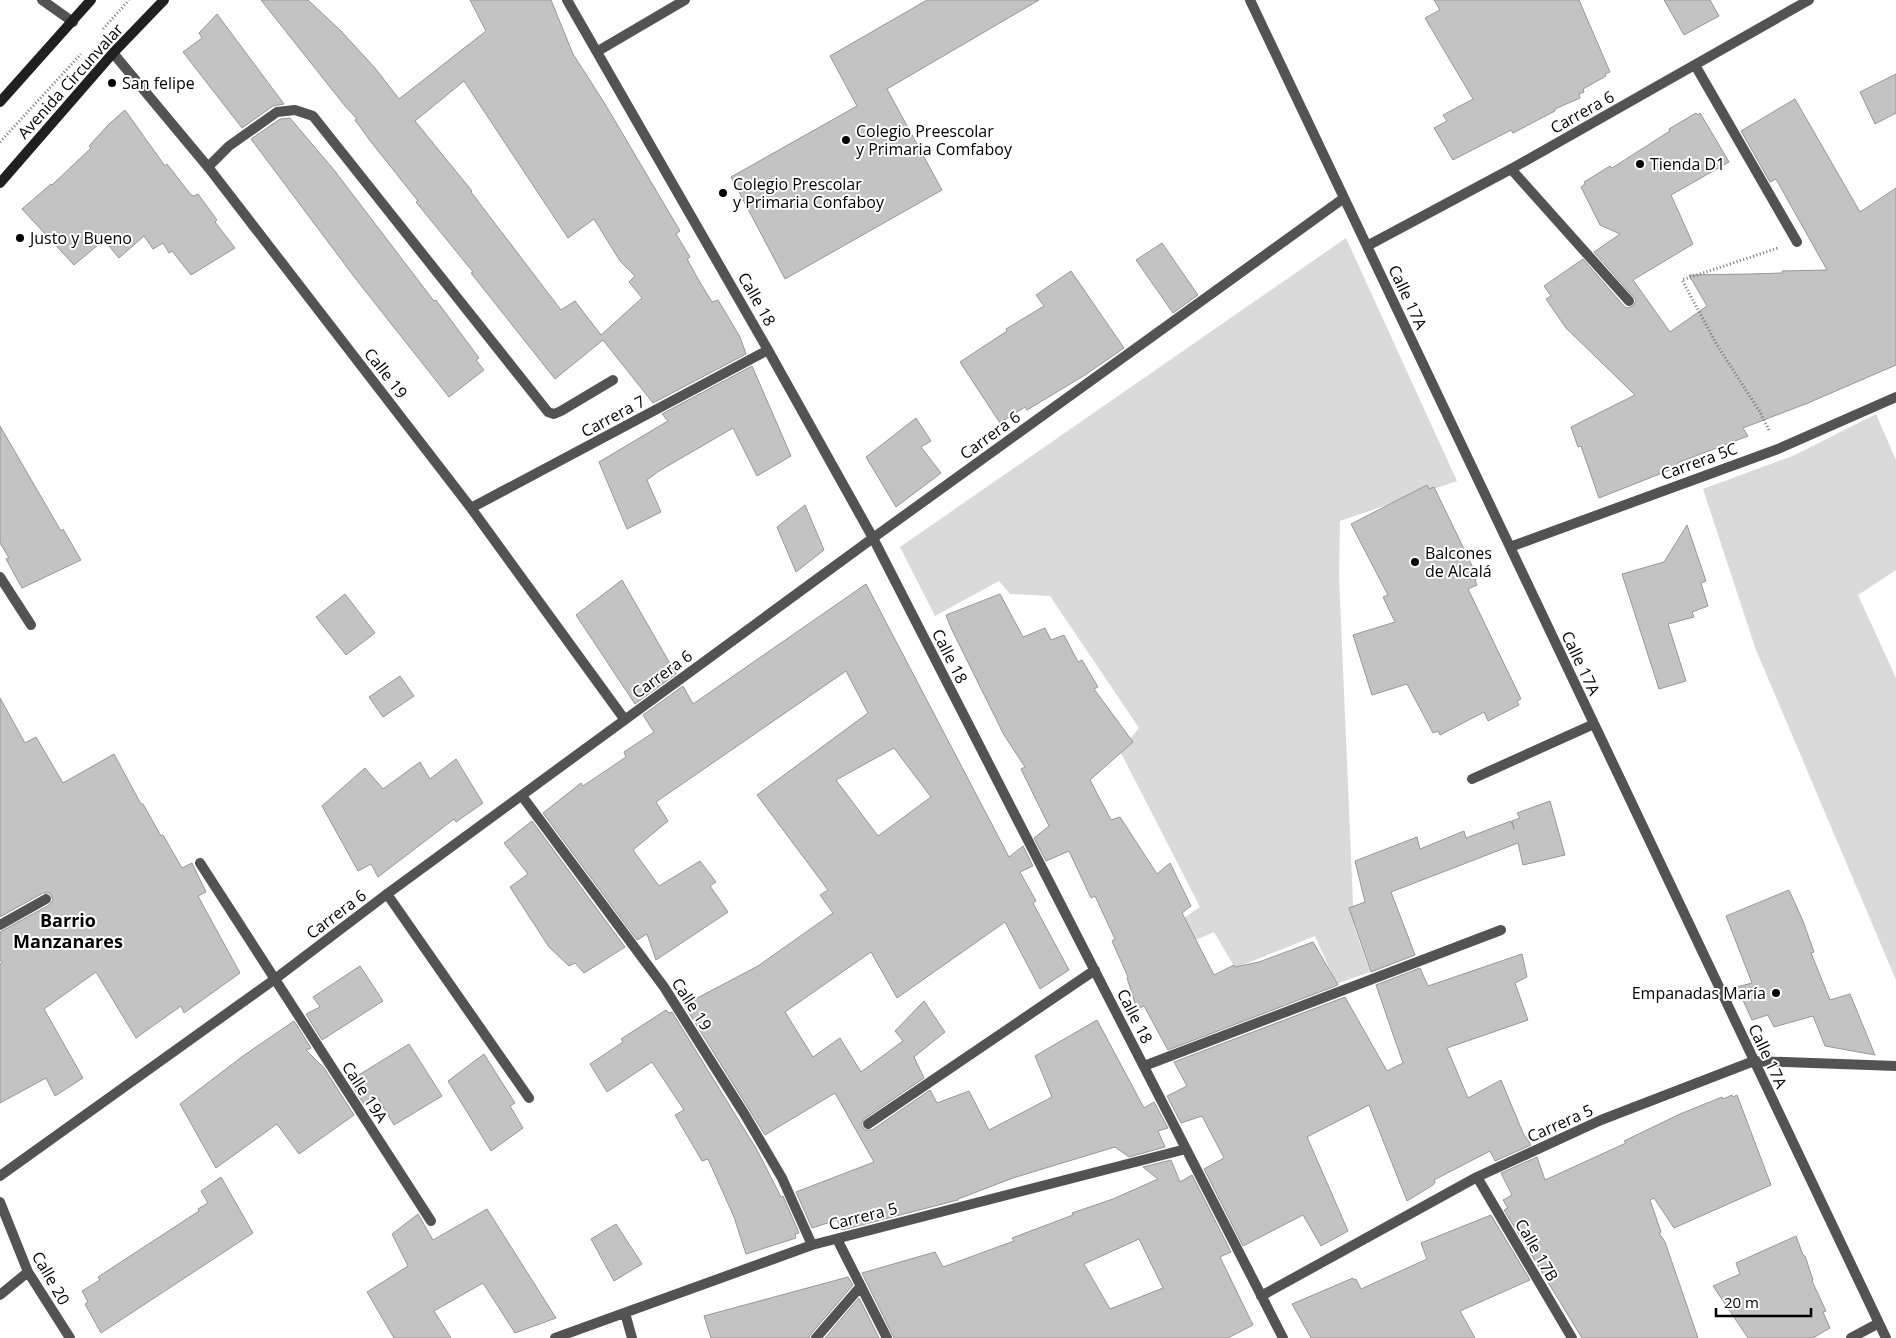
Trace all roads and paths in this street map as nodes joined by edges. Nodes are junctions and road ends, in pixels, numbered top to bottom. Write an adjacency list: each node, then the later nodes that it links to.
1 (42, 0): 9 (street)
2 (92, 0): 9 (main road)
3 (129, 0): 10 (path)
4 (164, 0): 13 (main road, Avenida Circunvalar)
5 (567, 0): 12 (street, Calle 18)
6 (685, 0): 12 (street)
7 (1250, 0): 20 (street, Calle 17A)
8 (1809, 0): 14 (street, Carrera 6)
9 (73, 22): 15 (main road)
10 (98, 35)
11 (85, 50): 16 (path)
12 (598, 51): 24 (street, Calle 18)
13 (113, 53): 17 (street, Calle 19); 19 (main road, Avenida Circunvalar)
14 (1695, 65): 18 (street, Carrera 6); 21 (street)
15 (0, 102)
16 (0, 142)
17 (208, 167): 25 (street); 28 (street, Calle 19)
18 (1511, 169): 22 (street, Carrera 6); 23 (street)
19 (0, 183)
20 (1344, 198): 22 (street, Calle 17A); 29 (street, Carrera 6)
21 (1798, 242): 27 (path)
22 (1367, 246): 30 (street, Calle 17A)
23 (1629, 300)
24 (768, 350): 28 (street, Carrera 7); 29 (street, Calle 18)
25 (613, 380)
26 (1896, 398): 27 (street, Carrera 5C)
27 (1778, 449): 30 (street, Carrera 5C)
28 (471, 508): 33 (street, Calle 19)
29 (873, 538): 33 (street, Carrera 6); 42 (street, Calle 18)
30 (1510, 547): 34 (street, Calle 17A)
31 (0, 577): 32 (street)
32 (31, 625)
33 (625, 720): 36 (street, Carrera 6)
34 (1594, 724): 35 (street); 44 (street, Calle 17A)
35 (1472, 779)
36 (522, 796): 38 (street, Carrera 6); 55 (street, Calle 19)
37 (200, 863): 43 (street, Calle 19A)
38 (387, 894): 43 (street, Carrera 6); 47 (street)
39 (46, 899): 40 (street)
40 (0, 925)
41 (1501, 930): 45 (street)
42 (1094, 970): 45 (street, Calle 18); 48 (street)
43 (274, 979): 50 (street, Carrera 6); 53 (street, Calle 19A)
44 (1754, 1061): 46 (street, Carrera 5); 51 (street, Carrera 5); 61 (street, Calle 17A)
45 (1144, 1066): 49 (street, Calle 18)
46 (1896, 1066)
47 (529, 1098)
48 (868, 1124)
49 (1186, 1149): 54 (street, Carrera 5); 59 (street, Calle 18)
50 (0, 1176)
51 (1477, 1177): 59 (street, Carrera 5); 68 (street, Calle 17B)
52 (0, 1202): 56 (street, Calle 20)
53 (431, 1221)
54 (836, 1239): 55 (street, Carrera 5); 57 (street)
55 (812, 1245): 60 (street, Carrera 5)
56 (28, 1272): 58 (street); 62 (street, Calle 20)
57 (860, 1286): 65 (street); 66 (street)
58 (0, 1295)
59 (1261, 1296): 67 (street, Calle 18)
60 (625, 1313): 63 (street, Carrera 5); 64 (street)
61 (1879, 1324): 69 (street); 70 (street, Calle 17A)
62 (70, 1338)
63 (555, 1338)
64 (632, 1338)
65 (816, 1338)
66 (887, 1338)
67 (1283, 1338)
68 (1572, 1338)
69 (1852, 1338)
70 (1886, 1338)

